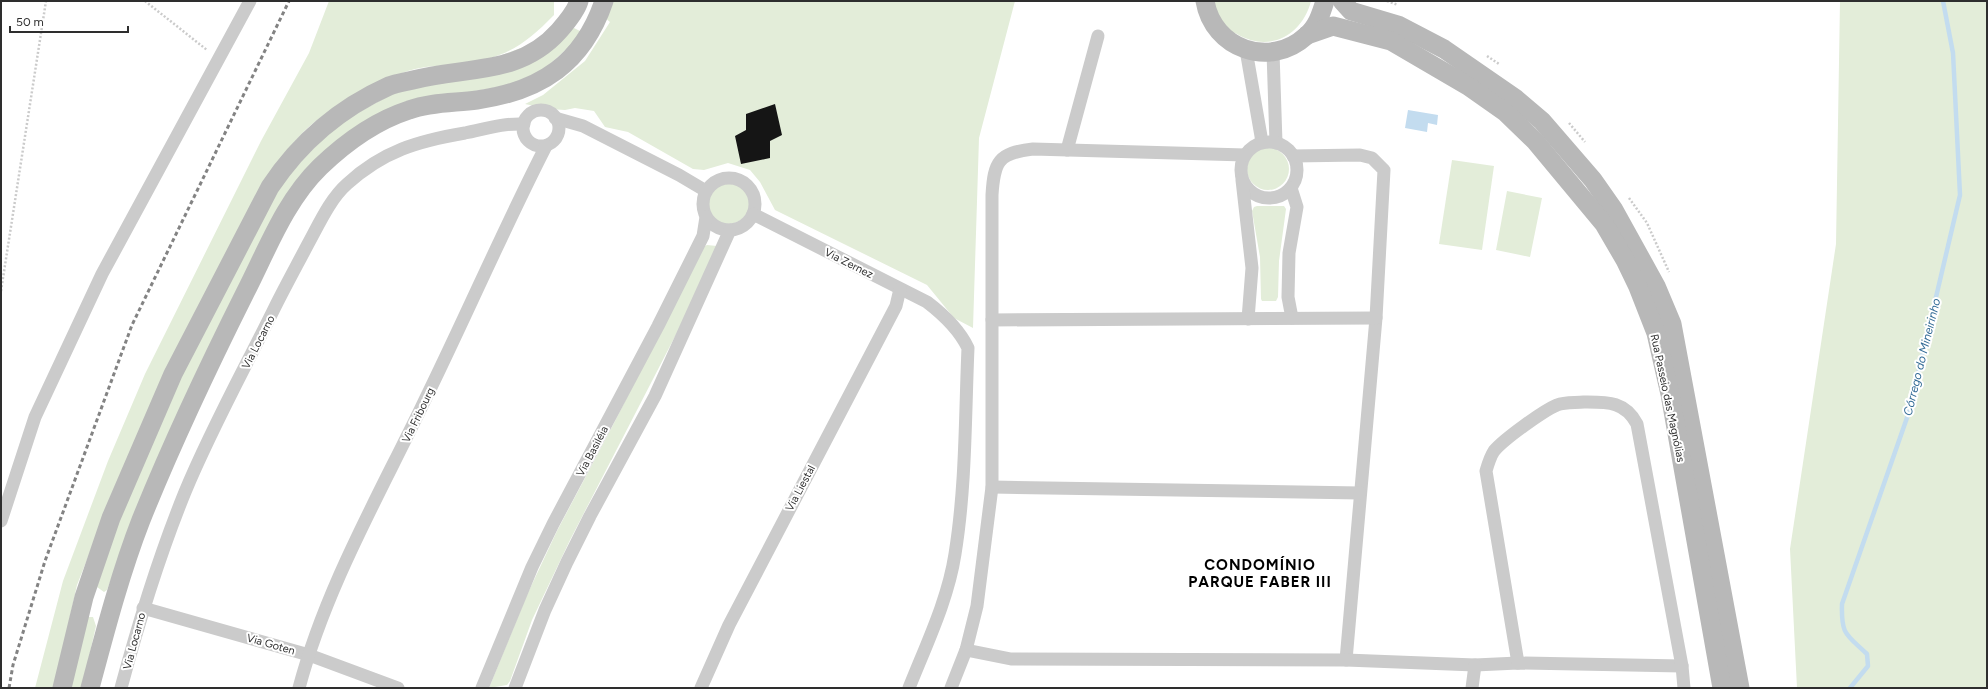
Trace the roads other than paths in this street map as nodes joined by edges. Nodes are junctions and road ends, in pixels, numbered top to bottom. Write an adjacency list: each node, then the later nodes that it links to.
1 (250, 1): 33 (street)
2 (1189, 1): 6 (street, Rua Passeio das Magnólias)
3 (1325, 1): 9 (street, Rua Passeio das Magnólias)
4 (1342, 1): 56 (street, Rua Passeio das Magnólias)
5 (579, 3): 7 (street); 34 (street)
6 (1205, 5): 10 (street, Rua Passeio das Magnólias)
7 (601, 8): 35 (street)
8 (1098, 36): 17 (street)
9 (1307, 36): 11 (street, Rua Passeio das Magnólias); 55 (street, Rua Passeio das Magnólias)
10 (1246, 50): 11 (street, Rua Passeio das Magnólias); 14 (street)
11 (1273, 52): 15 (street)
12 (556, 118): 13 (street); 16 (street); 22 (street)
13 (524, 124): 16 (street); 36 (street, Via Locarno)
14 (1262, 142): 15 (street); 18 (street)
15 (1276, 143): 19 (street)
16 (546, 146): 38 (street, Via Fribourg)
17 (1067, 150): 18 (street); 30 (street)
18 (1244, 155): 20 (street)
19 (1293, 156): 21 (street); 28 (street)
20 (1242, 180): 21 (street); 29 (street)
21 (1291, 188): 27 (street)
22 (706, 191): 23 (street); 24 (street)
23 (753, 214): 25 (street); 26 (street, Via Zernez)
24 (706, 217): 25 (street); 48 (street, Via Basiléia)
25 (730, 230): 49 (street)
26 (900, 289): 50 (street, Via Liestal); 51 (street, Via Zernez)
27 (1292, 318): 28 (street); 29 (street)
28 (1376, 318): 32 (street)
29 (1248, 319): 30 (street)
30 (992, 320): 31 (street)
31 (992, 488): 32 (street); 37 (street)
32 (1360, 493): 39 (street)
33 (1, 521)
34 (84, 597): 35 (street); 43 (street)
35 (112, 607): 44 (street)
36 (143, 608): 38 (street, Via Goten); 45 (street, Via Locarno)
37 (966, 650): 39 (street); 52 (street)
38 (309, 655): 46 (street, Via Fribourg); 47 (street, Via Goten)
39 (1346, 660): 41 (street)
40 (1518, 663): 41 (street); 42 (street); 42 (street)
41 (1475, 665): 53 (street)
42 (1682, 666): 54 (street)
43 (62, 688)
44 (90, 688)
45 (120, 688)
46 (299, 688)
47 (398, 688)
48 (482, 688)
49 (515, 688)
50 (701, 688)
51 (909, 688)
52 (951, 688)
53 (1472, 688)
54 (1684, 688)
55 (1722, 688)
56 (1740, 688)

